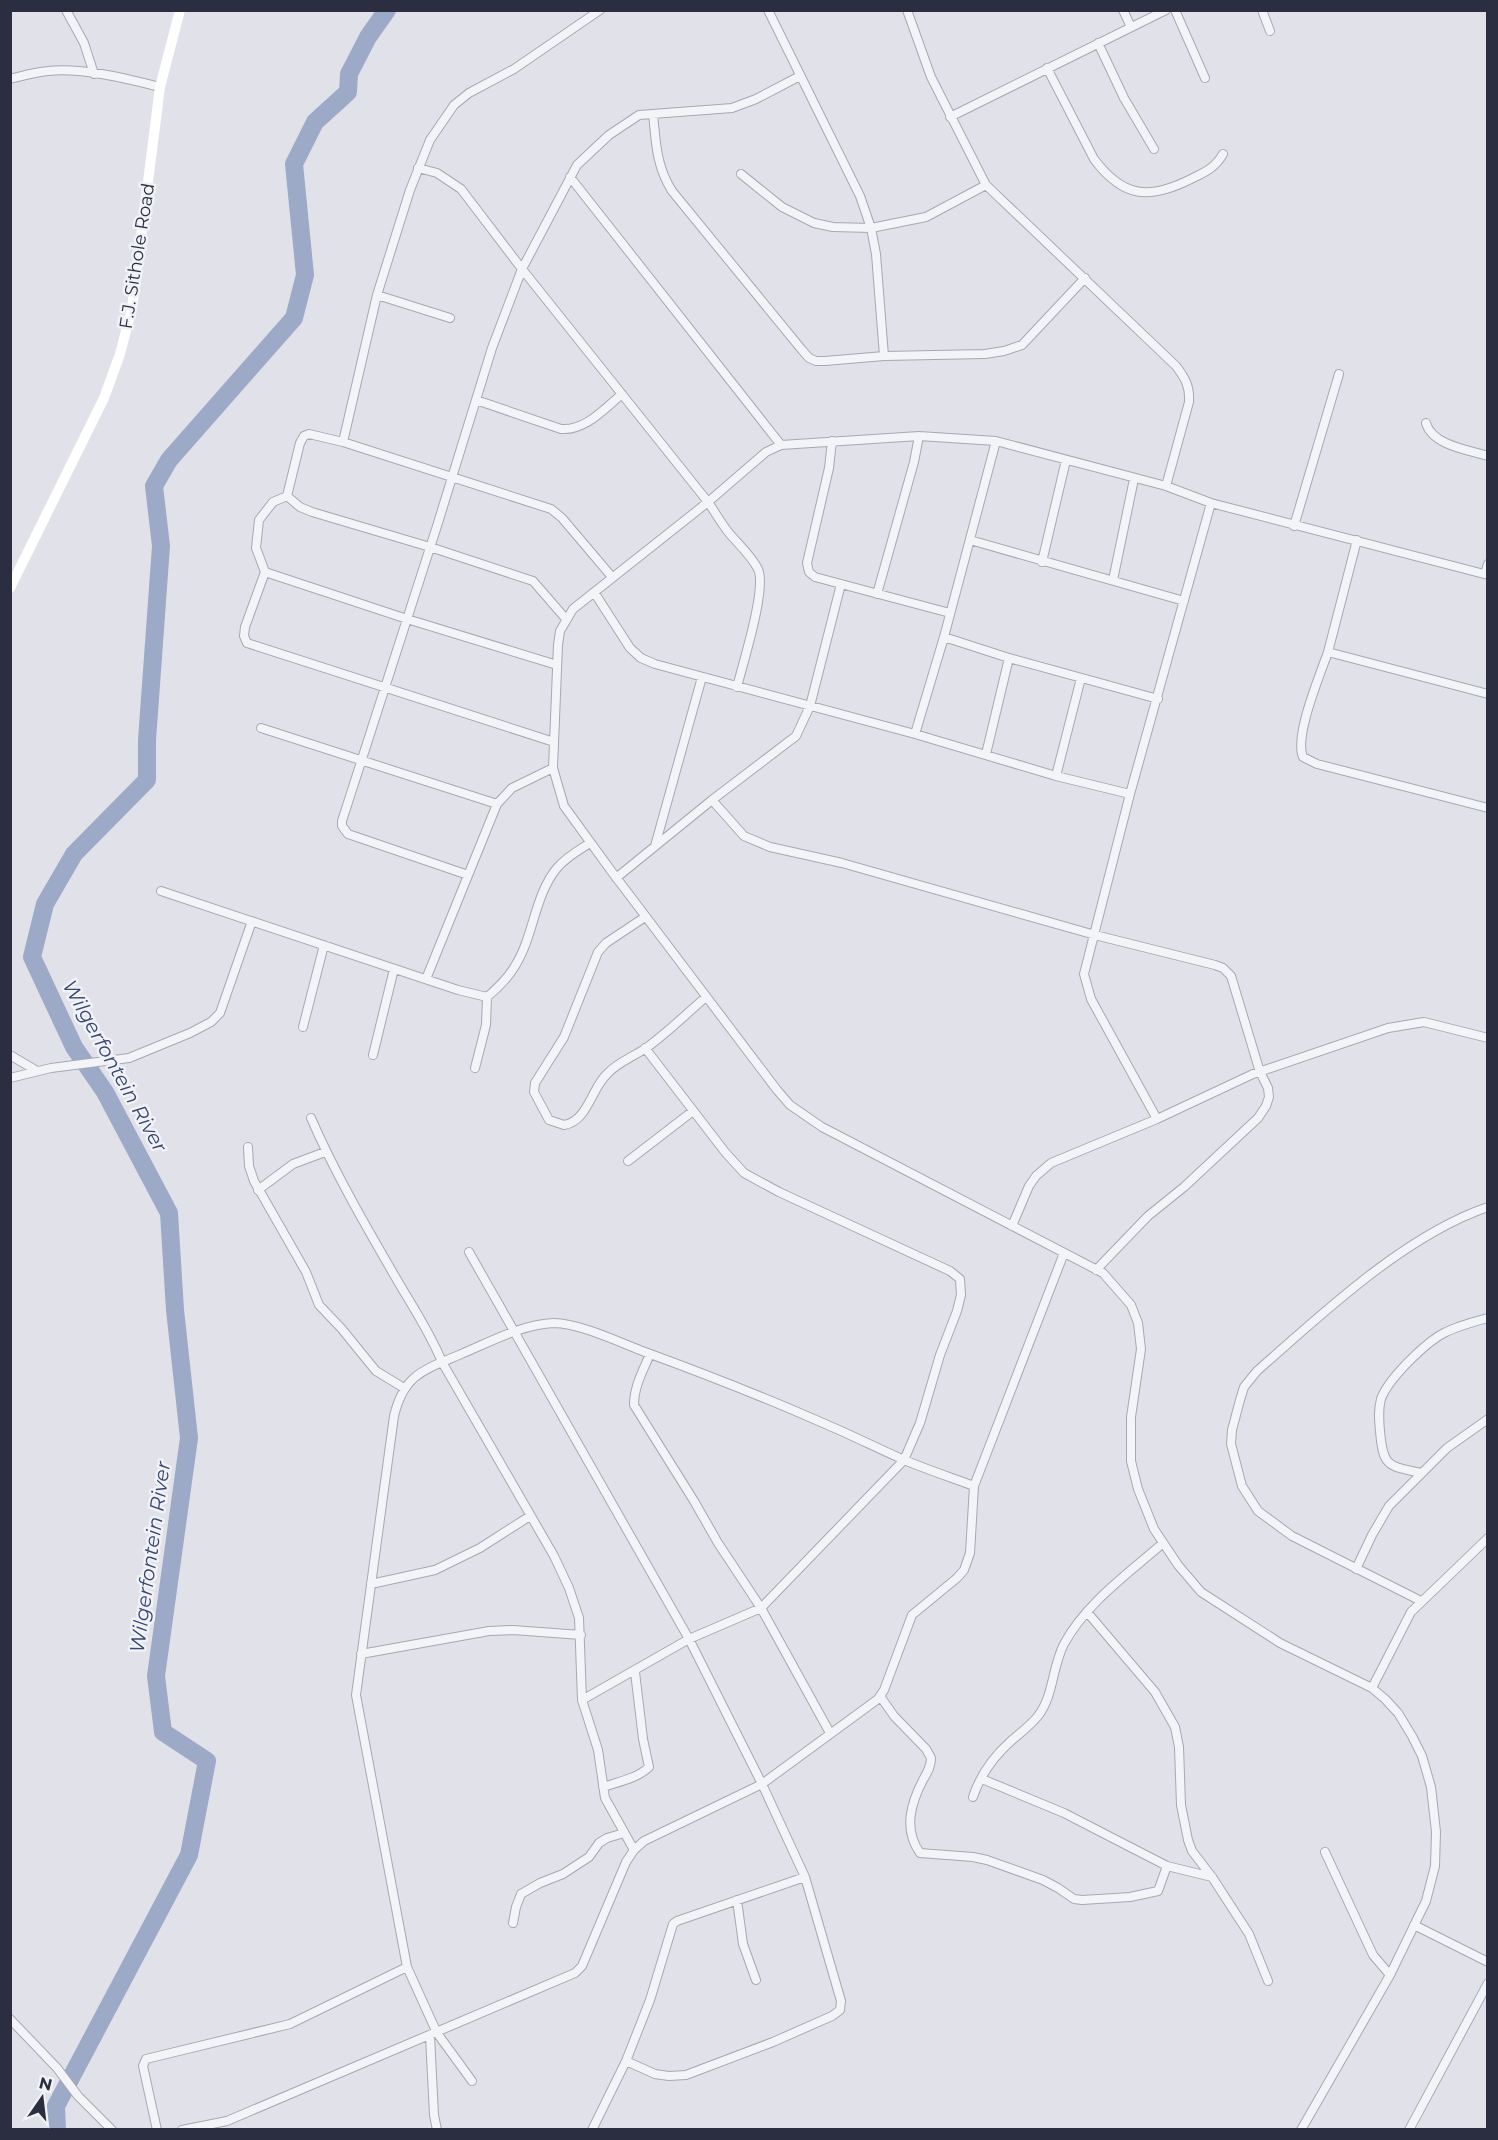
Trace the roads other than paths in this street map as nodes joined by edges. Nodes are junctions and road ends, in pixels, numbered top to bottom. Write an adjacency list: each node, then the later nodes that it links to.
1 (66, 10): 14 (street)
2 (180, 10): 18 (street, F.J. Sithole Road)
3 (600, 10): 23 (street)
4 (768, 10): 15 (street)
5 (907, 10): 20 (street)
6 (1123, 10): 10 (street)
7 (1166, 10): 10 (street)
8 (1175, 10): 16 (street)
9 (1262, 10): 11 (street)
10 (1131, 27): 12 (street)
11 (1270, 31)
12 (1098, 43): 13 (street); 21 (street)
13 (1047, 68): 20 (street); 22 (street)
14 (94, 74): 17 (street); 18 (street)
15 (800, 76): 19 (street); 27 (street)
16 (1205, 78)
17 (10, 79)
18 (160, 87): 61 (street, F.J. Sithole Road)
19 (653, 114): 25 (street); 32 (street)
20 (950, 117): 26 (street)
21 (1154, 149)
22 (1223, 154)
23 (418, 168): 28 (street); 30 (street)
24 (741, 174): 27 (street)
25 (570, 177): 28 (street); 41 (street)
26 (986, 185): 27 (street); 29 (street)
27 (871, 228): 32 (street)
28 (522, 269): 34 (street); 35 (street)
29 (1085, 278): 32 (street); 46 (street)
30 (376, 295): 31 (street); 40 (street)
31 (450, 318)
32 (884, 356)
33 (1339, 374): 50 (street)
34 (622, 394): 35 (street); 48 (street)
35 (476, 400): 44 (street)
36 (1426, 423): 42 (street)
37 (919, 436): 38 (street); 39 (street); 63 (street)
38 (832, 441): 41 (street); 60 (street)
39 (996, 441): 43 (street); 51 (street)
40 (344, 442): 44 (street); 47 (street)
41 (782, 445): 48 (street)
42 (1488, 456)
43 (1066, 460): 45 (street); 54 (street)
44 (452, 477): 53 (street); 58 (street)
45 (1134, 479): 46 (street); 59 (street)
46 (1166, 486): 49 (street)
47 (287, 496): 53 (street); 56 (street)
48 (708, 502): 58 (street); 74 (street)
49 (1211, 503): 50 (street); 64 (street)
50 (1294, 526): 52 (street)
51 (970, 540): 54 (street); 65 (street)
52 (1357, 540): 57 (street); 69 (street)
53 (430, 547): 66 (street); 67 (street)
54 (1042, 562): 59 (street)
55 (1488, 564): 57 (street)
56 (265, 572): 66 (street); 75 (street)
57 (1486, 575)
58 (612, 577): 62 (street)
59 (1113, 580): 64 (street)
60 (841, 584): 63 (street); 78 (street)
61 (10, 588)
62 (594, 592): 67 (street); 72 (street)
63 (877, 594): 65 (street)
64 (1184, 601): 77 (street)
65 (950, 613): 68 (street)
66 (407, 619): 71 (street); 75 (street)
67 (566, 619): 71 (street)
68 (944, 637): 70 (street); 80 (street)
69 (1328, 652): 76 (street); 89 (street)
70 (1009, 658): 73 (street); 82 (street)
71 (557, 665): 81 (street)
72 (702, 677): 74 (street); 91 (street)
73 (1081, 678): 77 (street); 85 (street)
74 (737, 687): 78 (street)
75 (385, 689): 81 (street); 83 (street)
76 (1488, 694)
77 (1158, 699): 86 (street)
78 (810, 706): 80 (street); 87 (street)
79 (261, 728): 83 (street)
80 (915, 734): 82 (street)
81 (555, 742): 84 (street)
82 (986, 754): 85 (street)
83 (361, 760): 88 (street); 92 (street)
84 (554, 768): 88 (street); 90 (street)
85 (1056, 776): 86 (street)
86 (1130, 794): 97 (street)
87 (712, 800): 91 (street); 97 (street)
88 (497, 804): 92 (street)
89 (1488, 808)
90 (590, 843): 93 (street); 101 (street)
91 (654, 848): 93 (street)
92 (468, 875): 100 (street)
93 (616, 878): 95 (street)
94 (160, 891): 96 (street)
95 (645, 917): 102 (street); 105 (street)
96 (252, 921): 98 (street); 109 (street)
97 (1095, 935): 110 (street); 114 (street)
98 (324, 945): 99 (street); 103 (street)
99 (394, 969): 100 (street); 107 (street)
100 (426, 979): 101 (street)
101 (487, 997): 108 (street)
102 (706, 997): 105 (street); 120 (street)
103 (303, 1027)
104 (1488, 1038): 110 (street)
105 (645, 1048): 112 (street)
106 (10, 1055): 109 (street)
107 (373, 1055)
108 (475, 1068)
109 (37, 1071): 111 (street)
110 (1260, 1072): 114 (street); 123 (street)
111 (10, 1078)
112 (693, 1111): 117 (street); 130 (street)
113 (311, 1118): 116 (street)
114 (1157, 1119): 120 (street)
115 (249, 1147): 118 (street)
116 (325, 1152): 118 (street); 127 (street)
117 (628, 1161)
118 (258, 1190): 128 (street)
119 (1488, 1207): 136 (street)
120 (1012, 1226): 122 (street)
121 (469, 1252): 125 (street)
122 (1064, 1253): 123 (street); 132 (street)
123 (1096, 1270): 135 (street)
124 (1488, 1318): 131 (street)
125 (515, 1332): 126 (street); 127 (street); 142 (street)
126 (650, 1354): 130 (street); 139 (street)
127 (442, 1362): 128 (street); 133 (street)
128 (404, 1388): 137 (street)
129 (1488, 1419): 131 (street)
130 (904, 1460): 132 (street); 139 (street)
131 (1421, 1473): 136 (street)
132 (974, 1486): 146 (street)
133 (530, 1516): 137 (street); 141 (street)
134 (1488, 1538): 138 (street)
135 (1163, 1543): 140 (street); 145 (street)
136 (1356, 1569): 138 (street)
137 (371, 1584): 143 (street)
138 (1421, 1601): 145 (street)
139 (761, 1608): 142 (street); 148 (street)
140 (1087, 1612): 149 (street); 158 (street)
141 (581, 1635): 143 (street); 147 (street)
142 (689, 1639): 144 (street); 150 (street)
143 (361, 1654): 163 (street)
144 (635, 1672): 147 (street); 151 (street)
145 (1372, 1688): 161 (street)
146 (880, 1696): 148 (street); 156 (street)
147 (582, 1700): 151 (street)
148 (830, 1733): 150 (street)
149 (982, 1779): 152 (street); 156 (street)
150 (762, 1784): 154 (street); 157 (street)
151 (603, 1787): 153 (street)
152 (973, 1797)
153 (624, 1833): 154 (street); 160 (street)
154 (634, 1850): 169 (street)
155 (1325, 1852): 164 (street)
156 (1167, 1866): 158 (street)
157 (805, 1877): 159 (street); 170 (street)
158 (1212, 1877): 166 (street)
159 (737, 1900): 165 (street); 170 (street)
160 (513, 1923)
161 (1414, 1925): 162 (street); 164 (street)
162 (1488, 1962)
163 (408, 1967): 169 (street); 173 (street)
164 (1390, 1975): 177 (street)
165 (756, 1980)
166 (1268, 1981)
167 (1488, 1983): 178 (street)
168 (10, 2019): 172 (street)
169 (434, 2034): 171 (street); 174 (street); 175 (street)
170 (626, 2061): 176 (street)
171 (472, 2081)
172 (112, 2130)
173 (158, 2130)
174 (182, 2130)
175 (437, 2130)
176 (592, 2130)
177 (1300, 2130)
178 (1409, 2130)

